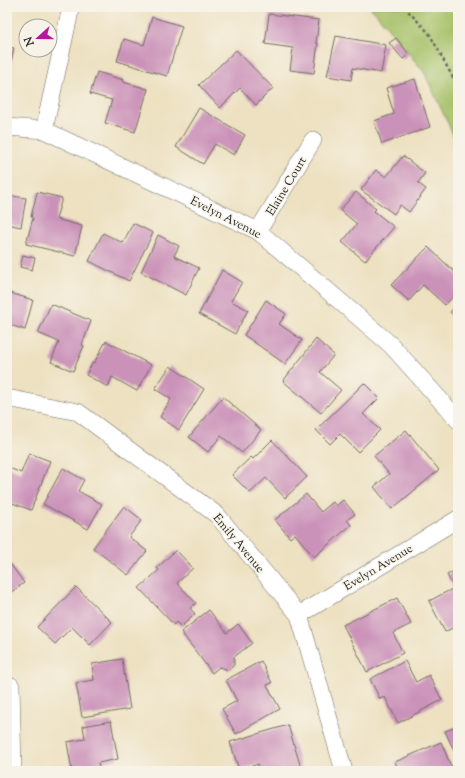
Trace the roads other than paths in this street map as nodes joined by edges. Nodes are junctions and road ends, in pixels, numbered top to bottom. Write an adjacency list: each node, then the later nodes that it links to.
1 (70, 7): 3 (street)
2 (7, 127): 3 (street, Evelyn Avenue)
3 (44, 130): 5 (street, Evelyn Avenue)
4 (313, 140): 5 (street, Elaine Court)
5 (258, 231): 7 (street, Evelyn Avenue)
6 (7, 398): 9 (street, Emily Avenue)
7 (458, 420)
8 (458, 519): 9 (street, Evelyn Avenue)
9 (299, 615): 12 (street, Emily Avenue)
10 (11, 686): 11 (street)
11 (13, 771)
12 (344, 771)

